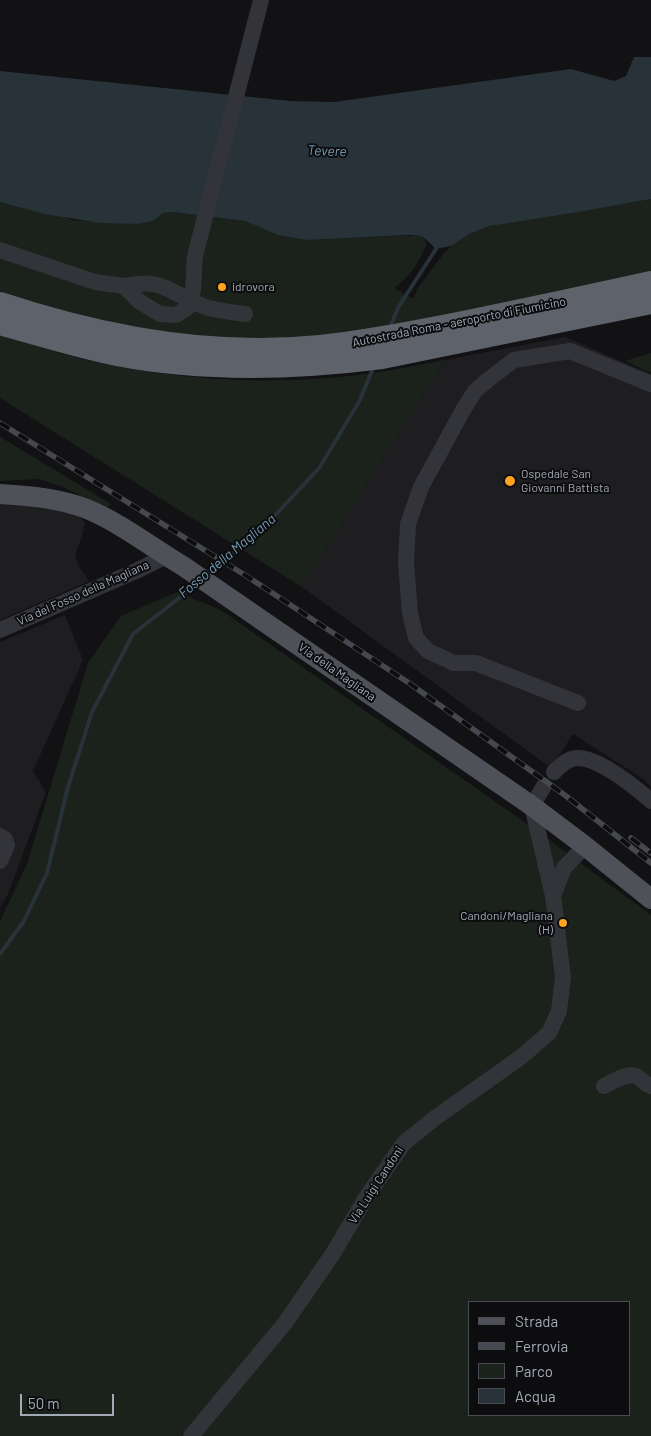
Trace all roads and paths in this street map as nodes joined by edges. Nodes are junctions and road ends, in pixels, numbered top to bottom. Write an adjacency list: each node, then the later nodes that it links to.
1 (261, 0): 4 (street, bridge)
2 (0, 250): 4 (street)
3 (651, 283): 9 (highway, Autostrada Roma - aeroporto di Fiumicino)
4 (124, 286): 7 (street)
5 (651, 302): 9 (highway, Autostrada Roma - aeroporto di Fiumicino)
6 (0, 304): 9 (highway, Autostrada Roma - aeroporto di Fiumicino)
7 (245, 314)
8 (0, 322): 9 (highway, Autostrada Roma - aeroporto di Fiumicino)
9 (144, 349)
10 (651, 384): 14 (street)
11 (0, 494): 12 (main road, Via della Magliana)
12 (174, 560): 13 (street, Via del Fosso della Magliana); 18 (main road, Via della Magliana)
13 (0, 630)
14 (578, 703)
15 (554, 772): 17 (street)
16 (544, 786): 18 (street)
17 (651, 800)
18 (532, 806): 20 (main road, Via della Magliana); 22 (street, Via Luigi Candoni)
19 (0, 836): 21 (street)
20 (585, 846): 22 (street, Via Luigi Candoni); 23 (main road, Via della Magliana)
21 (0, 862)
22 (553, 896): 26 (street, Via Luigi Candoni)
23 (651, 899)
24 (604, 1086): 25 (street)
25 (651, 1086)
26 (191, 1436)

